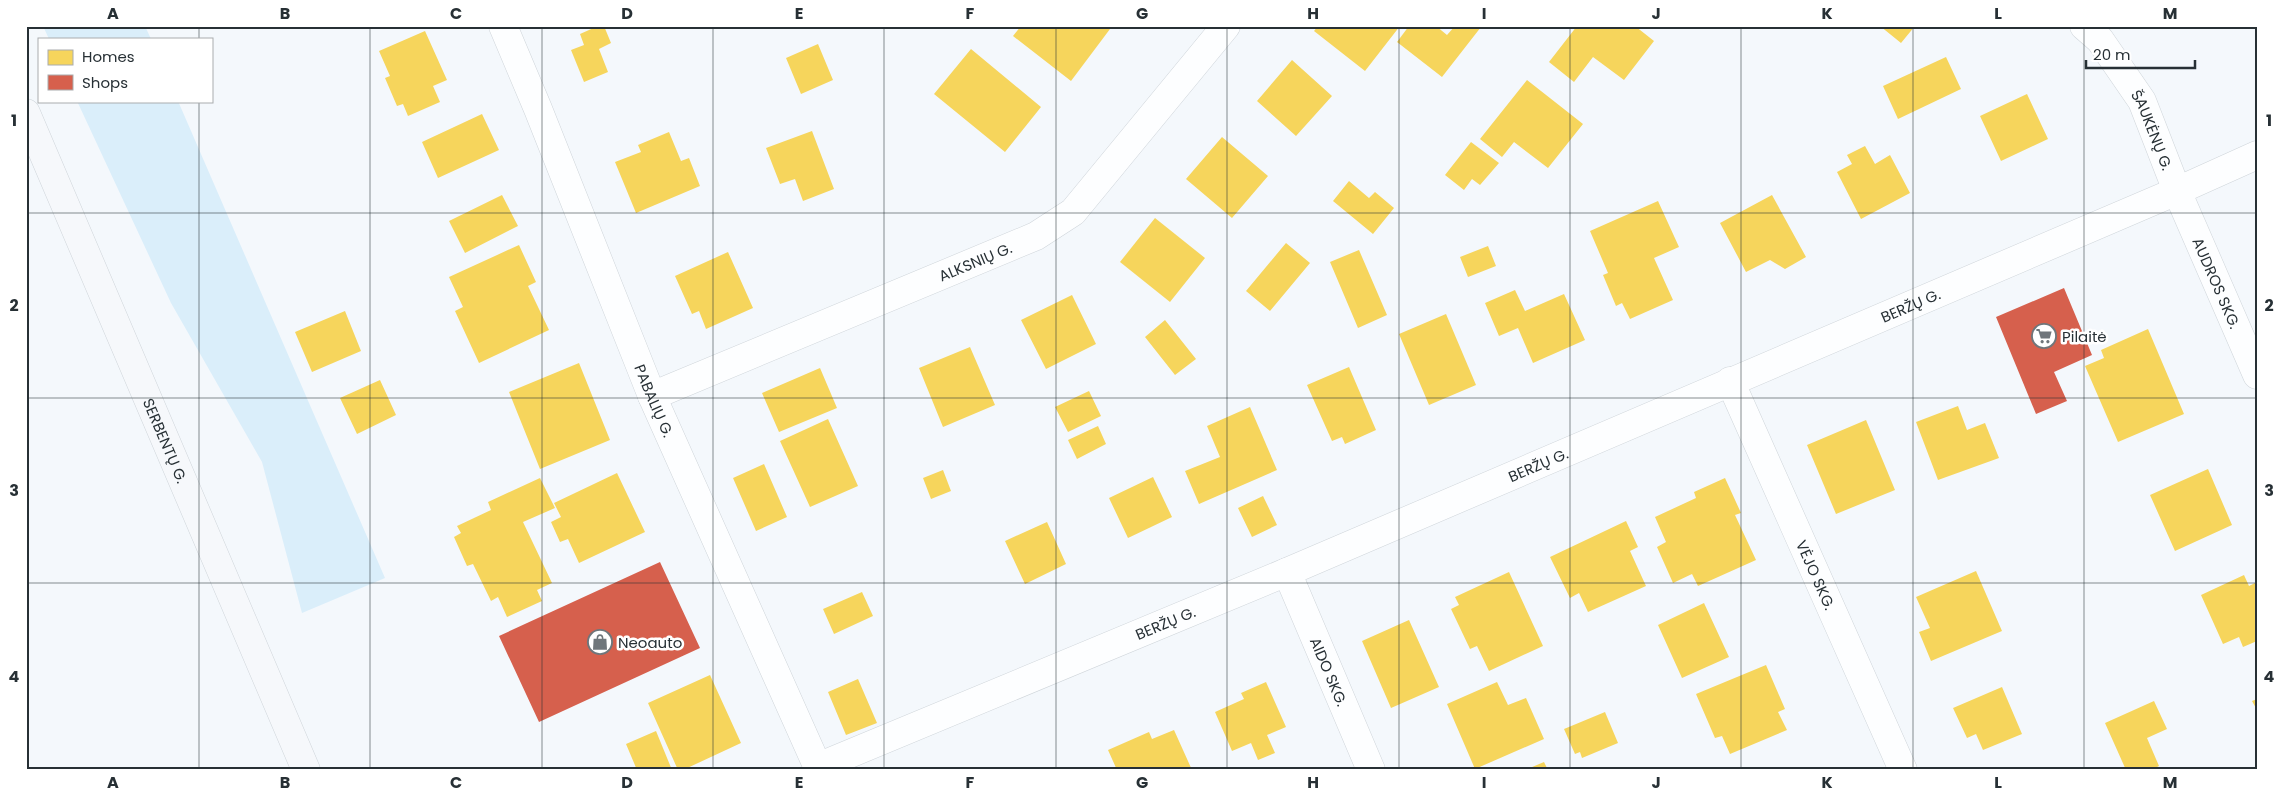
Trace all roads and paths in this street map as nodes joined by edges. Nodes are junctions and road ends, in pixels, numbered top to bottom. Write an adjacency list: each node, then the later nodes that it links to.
1 (503, 26): 9 (street, PABALIŲ G.)
2 (1226, 26): 9 (street, ALKSNIŲ G.)
3 (2084, 26): 6 (street, ŠAUKĖNŲ G.)
4 (26, 113): 12 (main road, SERBENTŲ G.)
5 (2257, 155): 6 (street, BERŽŲ G.)
6 (2177, 191): 7 (street, AUDROS SKG.); 8 (street, BERŽŲ G.)
7 (2257, 375)
8 (1730, 381): 10 (street, BERŽŲ G.); 14 (street, VĖJO SKG.)
9 (652, 396): 11 (street, PABALIŲ G.)
10 (1287, 572): 11 (street, BERŽŲ G.); 13 (street, AIDO SKG.)
11 (818, 768)
12 (306, 770)
13 (1371, 770)
14 (1903, 770)

